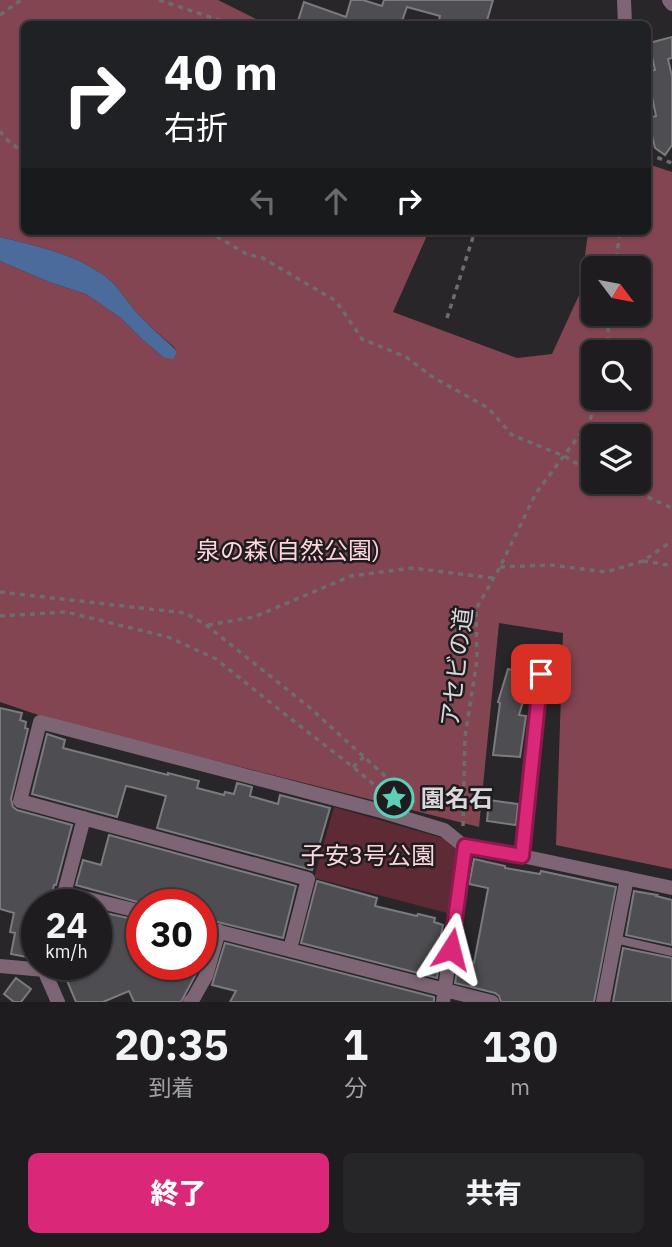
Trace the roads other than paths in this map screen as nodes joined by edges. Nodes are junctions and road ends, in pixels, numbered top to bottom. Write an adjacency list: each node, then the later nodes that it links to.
1 (624, 0): 2 (street)
2 (625, 21)
3 (541, 674): 6 (street)
4 (84, 818): 5 (street); 9 (street); 12 (street)
5 (465, 846): 6 (street); 17 (street)
6 (522, 856): 7 (street)
7 (627, 878): 8 (street); 11 (street)
8 (672, 888)
9 (66, 889)
10 (219, 931): 12 (street); 19 (street)
11 (615, 939): 13 (lane); 21 (street)
12 (290, 950): 17 (street)
13 (672, 952)
14 (0, 966): 15 (street)
15 (21, 966)
16 (49, 980): 18 (street)
17 (444, 996): 20 (street)
18 (58, 1002)
19 (190, 1002)
20 (492, 1002)
21 (603, 1002)

